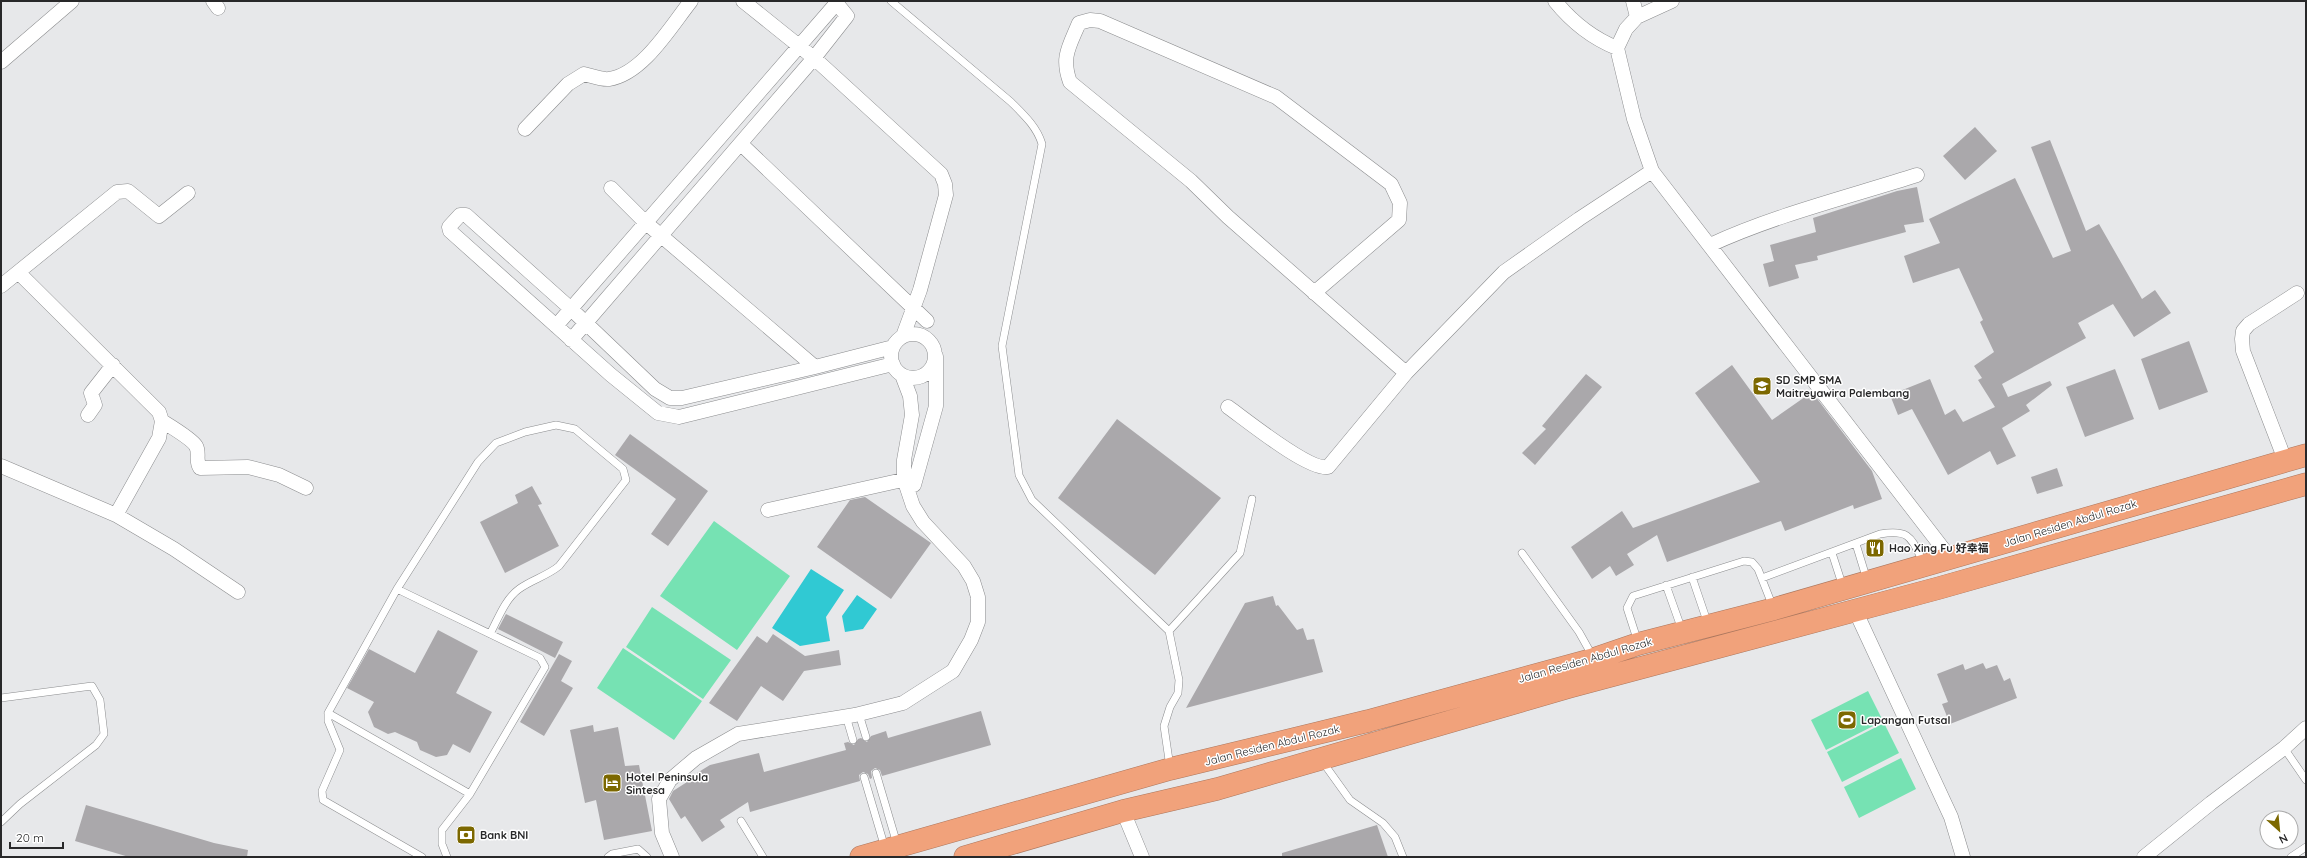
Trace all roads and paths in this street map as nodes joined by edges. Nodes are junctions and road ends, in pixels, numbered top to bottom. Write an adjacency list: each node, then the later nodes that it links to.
1 (72, 1): 12 (street)
2 (691, 1): 13 (street)
3 (743, 1): 9 (street)
4 (891, 1): 71 (lane)
5 (1555, 1): 10 (street)
6 (1633, 1): 8 (street)
7 (1672, 1): 8 (street)
8 (1637, 16): 10 (street)
9 (800, 47): 11 (street); 11 (street); 19 (street)
10 (1617, 48): 15 (street)
11 (814, 58): 14 (street); 24 (street)
12 (1, 62)
13 (525, 129)
14 (741, 144): 20 (street); 28 (street)
15 (1652, 171): 21 (street); 40 (street)
16 (1917, 175): 21 (street)
17 (611, 188): 19 (street)
18 (188, 193): 22 (street)
19 (645, 222): 20 (street); 27 (street)
20 (661, 235): 30 (street); 38 (street)
21 (1710, 245): 59 (street)
22 (19, 273): 23 (street); 37 (street)
23 (1, 286)
24 (920, 290): 28 (street); 29 (street)
25 (1314, 293): 25 (street); 40 (street)
26 (2298, 293): 48 (street)
27 (570, 308): 30 (street); 31 (street); 31 (street)
28 (913, 308): 29 (street); 32 (street)
29 (927, 321): 34 (street)
30 (586, 323): 33 (street); 42 (street)
31 (556, 326): 33 (street)
32 (903, 336): 34 (street); 35 (street)
33 (572, 340): 46 (street)
34 (931, 342): 36 (street)
35 (893, 347): 38 (street); 39 (street)
36 (936, 356): 39 (street); 50 (street)
37 (113, 365): 45 (street); 47 (street)
38 (815, 368): 41 (street)
39 (898, 369): 43 (street); 50 (street)
40 (1406, 374): 44 (street)
41 (734, 384): 42 (street); 43 (street)
42 (670, 398): 46 (street)
43 (740, 402): 46 (street)
44 (1228, 406)
45 (88, 415)
46 (665, 415)
47 (162, 421): 52 (street); 55 (street)
48 (2296, 457): 51 (highway); 59 (highway, Jalan Residen Abdul Rozak)
49 (1, 466): 55 (street)
50 (910, 478): 54 (street); 78 (street)
51 (2301, 486): 69 (highway, Jalan Residen Abdul Rozak)
52 (306, 488)
53 (1252, 499): 71 (lane)
54 (768, 510)
55 (116, 516): 67 (street)
56 (1856, 544): 58 (lane); 60 (lane); 63 (lane)
57 (1522, 553): 75 (lane)
58 (1832, 553): 62 (lane); 66 (lane)
59 (1950, 559): 60 (highway, Jalan Residen Abdul Rozak)
60 (1925, 566): 63 (highway, Jalan Residen Abdul Rozak)
61 (1692, 577): 62 (lane); 64 (lane); 70 (lane)
62 (1762, 578): 68 (lane)
63 (1868, 582): 66 (highway, Jalan Residen Abdul Rozak)
64 (1666, 585): 72 (lane); 74 (lane)
65 (397, 589): 73 (lane); 73 (lane); 77 (lane)
66 (1844, 589): 68 (highway, Jalan Residen Abdul Rozak)
67 (238, 592)
68 (1774, 609): 70 (highway, Jalan Residen Abdul Rozak)
69 (1855, 610): 83 (highway, Jalan Residen Abdul Rozak); 104 (street)
70 (1709, 626): 72 (highway, Jalan Residen Abdul Rozak)
71 (1169, 631): 84 (lane)
72 (1683, 632): 74 (highway, Jalan Residen Abdul Rozak)
73 (490, 634): 88 (lane)
74 (1638, 644): 75 (highway, Jalan Residen Abdul Rozak)
75 (1594, 658): 84 (highway, Jalan Residen Abdul Rozak)
76 (1, 698): 91 (lane)
77 (328, 713): 88 (lane); 94 (lane)
78 (853, 715): 80 (lane); 81 (lane); 98 (street)
79 (2306, 728): 82 (street)
80 (866, 737)
81 (854, 740)
82 (2284, 748): 87 (lane); 105 (street)
83 (1321, 759): 89 (highway, Jalan Residen Abdul Rozak); 103 (lane)
84 (1170, 769): 93 (highway, Jalan Residen Abdul Rozak)
85 (876, 773): 93 (lane)
86 (864, 777): 93 (lane)
87 (2306, 780)
88 (470, 794): 95 (lane)
89 (1123, 811): 101 (highway, Jalan Residen Abdul Rozak); 102 (street)
90 (741, 821): 99 (lane)
91 (1, 822)
92 (2306, 847): 106 (lane)
93 (892, 848): 100 (highway, Jalan Residen Abdul Rozak)
94 (422, 857)
95 (447, 857)
96 (608, 857): 97 (lane)
97 (647, 857)
98 (672, 857)
99 (763, 857)
100 (861, 857)
101 (965, 857)
102 (1142, 857)
103 (1404, 857)
104 (1963, 857)
105 (2144, 857)
106 (2292, 857)

